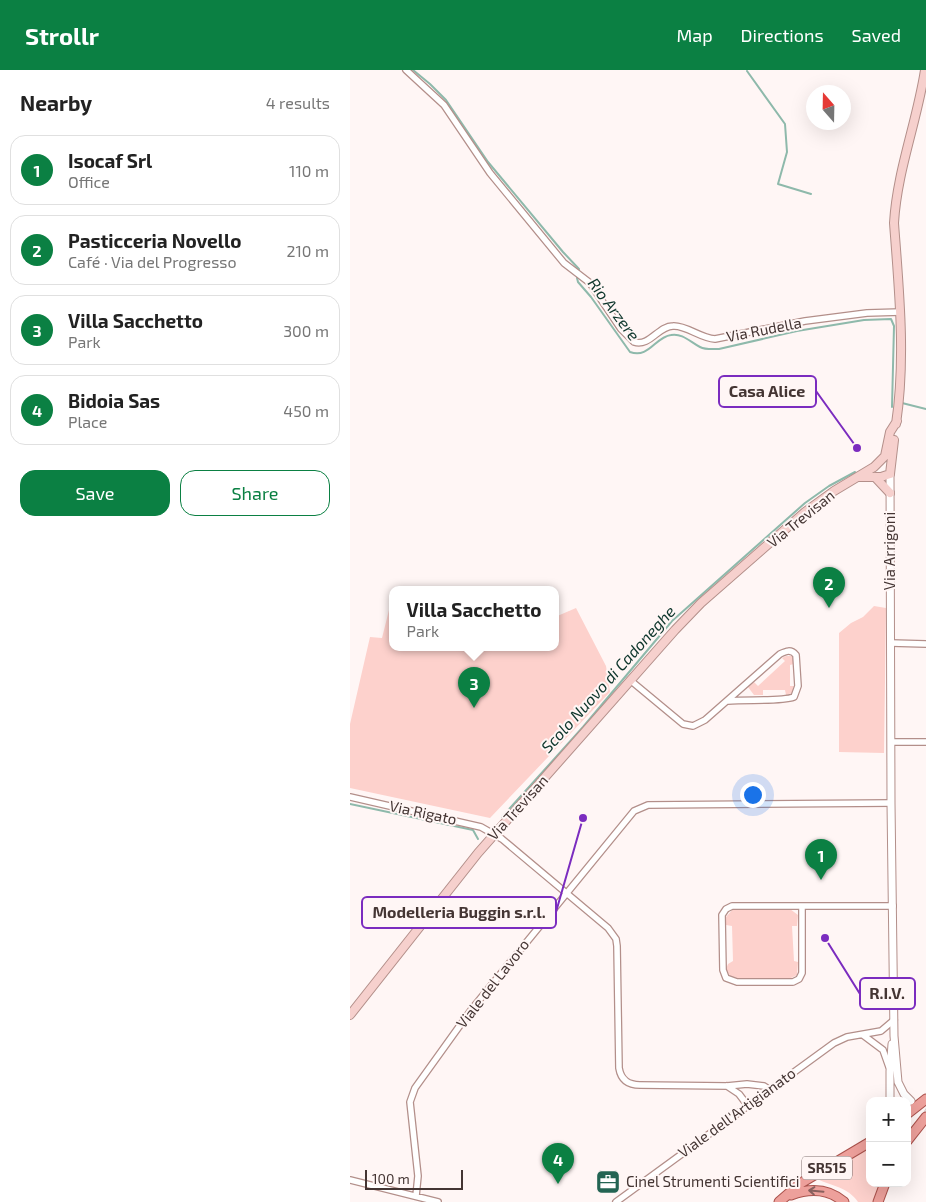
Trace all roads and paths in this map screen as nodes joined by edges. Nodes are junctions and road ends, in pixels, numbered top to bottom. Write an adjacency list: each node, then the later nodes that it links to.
1 (411, 71): 3 (street, Via Rudella)
2 (925, 72): 3 (main road, Via Arrigoni)
3 (901, 312): 4 (main road, Via Arrigoni)
4 (897, 421): 5 (main road, Via Trevisan); 6 (main road, Via Arrigoni)
5 (871, 469): 6 (main road); 7 (main road, Via Trevisan)
6 (890, 474): 8 (main road); 9 (street, Via Arrigoni)
7 (858, 477): 8 (main road); 12 (main road, Via Trevisan)
8 (875, 477): 9 (main road)
9 (890, 493): 10 (street, Via Arrigoni)
10 (891, 643): 11 (street); 14 (street, Via Arrigoni)
11 (926, 644)
12 (630, 680): 13 (street); 18 (main road, Via Trevisan)
13 (728, 701): 13 (street)
14 (891, 742): 15 (street); 17 (street, Via Arrigoni)
15 (926, 742)
16 (350, 797): 18 (street, Via Rigato)
17 (891, 803): 19 (street, Viale del Lavoro); 20 (street, Via Arrigoni)
18 (494, 834): 19 (street, Via Rigato); 22 (main road, Via Trevisan)
19 (566, 893): 27 (street, Via Rigato); 41 (street, Viale del Lavoro)
20 (893, 906): 21 (street); 23 (street, Via Arrigoni)
21 (802, 907): 21 (street)
22 (350, 1015)
23 (894, 1020): 24 (street, Viale dell'Artigianato); 25 (street, Via Arrigoni)
24 (863, 1035): 26 (street); 28 (street, Viale dell'Artigianato)
25 (894, 1036): 26 (street, Via Arrigoni); 30 (street, Via Arrigoni)
26 (890, 1071): 29 (street, Via Arrigoni)
27 (726, 1086): 28 (street); 32 (street)
28 (770, 1090): 32 (street, Viale dell'Artigianato)
29 (890, 1097)
30 (907, 1097)
31 (926, 1099): 33 (main road)
32 (748, 1106): 44 (street, Viale dell'Artigianato)
33 (911, 1111)
34 (926, 1117): 35 (main road)
35 (911, 1136)
36 (866, 1140): 38 (street)
37 (866, 1144): 38 (main road, SR515)
38 (849, 1155): 42 (main road, SR515)
39 (350, 1180): 41 (street)
40 (884, 1187): 46 (main road)
41 (416, 1196): 43 (street)
42 (782, 1199): 45 (main road, one-way to 42)
43 (438, 1202)
44 (616, 1202)
45 (844, 1202)
46 (878, 1202)

